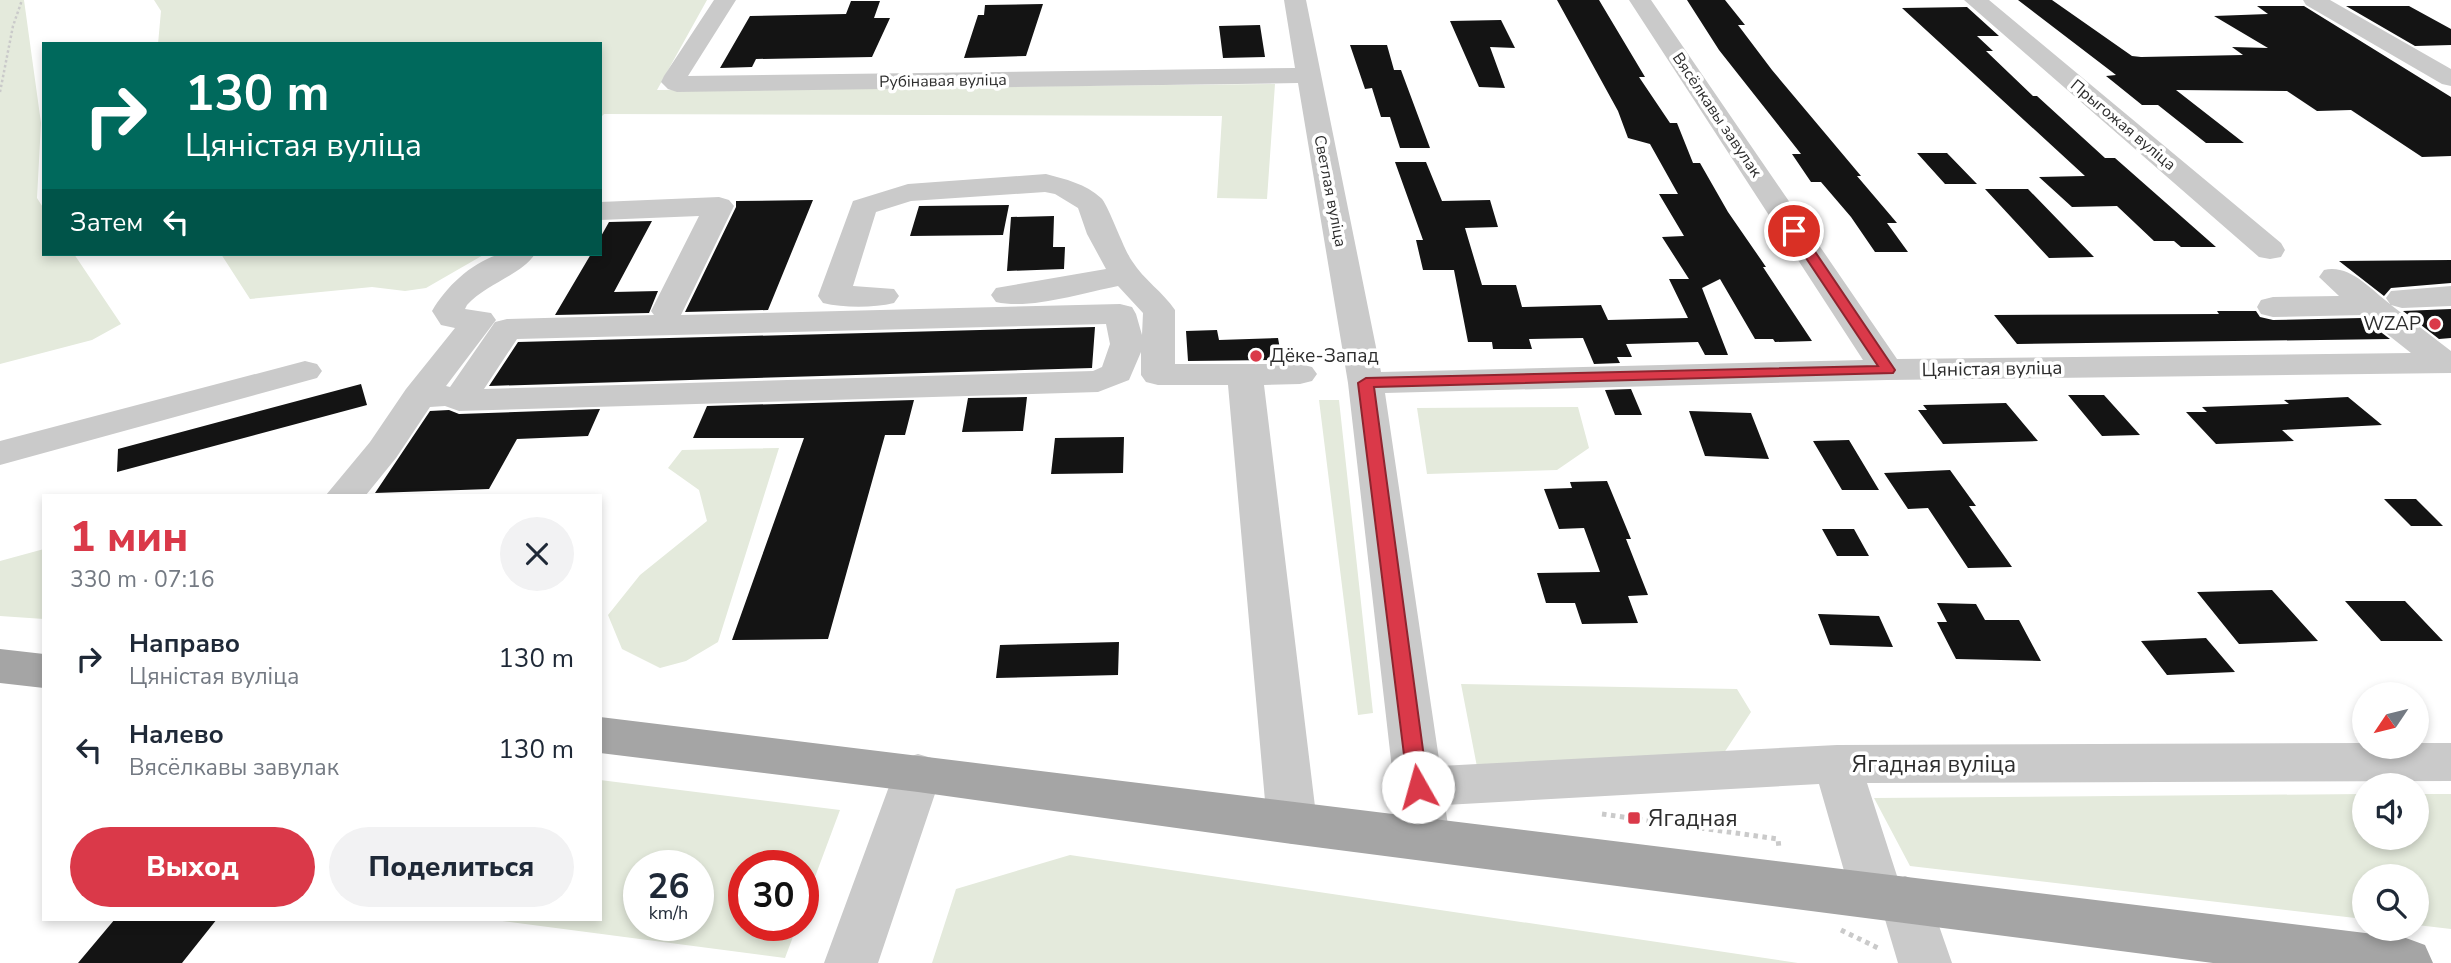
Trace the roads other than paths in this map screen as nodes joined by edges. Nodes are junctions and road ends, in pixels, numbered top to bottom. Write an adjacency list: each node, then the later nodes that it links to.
1 (725, 0): 6 (street, Рубінавая вуліца)
2 (1295, 0): 6 (street, Светлая вуліца)
3 (1640, 0): 18 (street, Вясёлкавы завулак)
4 (1975, 0): 9 (street, Прыгожая вуліца)
5 (2315, 0): 7 (street)
6 (1308, 75): 22 (street, Светлая вуліца)
7 (2451, 79)
8 (602, 211): 16 (street)
9 (2270, 250)
10 (517, 256): 24 (street)
11 (1125, 275): 11 (street); 21 (street)
12 (2334, 277): 14 (street)
13 (2451, 296): 14 (street)
14 (2386, 301): 15 (street); 17 (street)
15 (2273, 307)
16 (667, 311)
17 (2444, 368): 18 (street, Цяністая вуліца)
18 (1888, 370): 22 (street, Цяністая вуліца)
19 (305, 371): 25 (street)
20 (1300, 374): 21 (street)
21 (1245, 375): 34 (street)
22 (1366, 383): 33 (street, Светлая вуліца)
23 (463, 394): 23 (street); 24 (street)
24 (419, 397): 26 (street)
25 (0, 453)
26 (346, 494)
27 (0, 666): 28 (main road)
28 (42, 671)
29 (602, 735): 32 (main road)
30 (2451, 762): 31 (street, Ягадная вуліца)
31 (1837, 764): 33 (street, Ягадная вуліца); 36 (street)
32 (918, 773): 34 (main road); 38 (street)
33 (1418, 787): 35 (street, Светлая вуліца)
34 (1292, 823): 35 (main road)
35 (1425, 839): 36 (main road)
36 (1891, 897): 37 (street); 39 (main road)
37 (1906, 957)
38 (850, 963)
39 (2406, 963)

